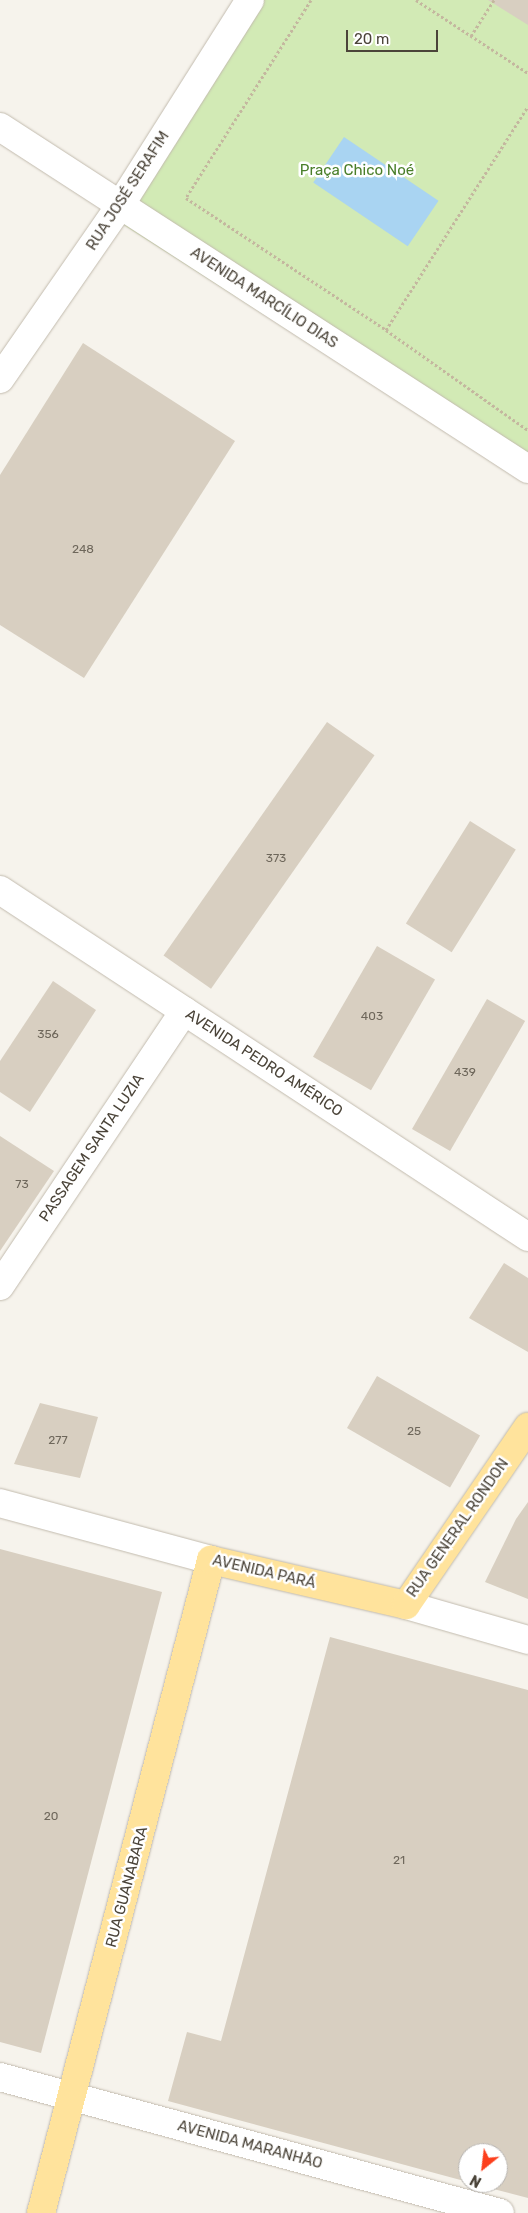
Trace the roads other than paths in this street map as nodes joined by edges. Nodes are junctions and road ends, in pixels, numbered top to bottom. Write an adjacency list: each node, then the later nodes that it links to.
1 (250, 0): 3 (street, RUA JOSÉ SERAFIM)
2 (0, 127): 3 (street, AVENIDA MARCÍLIO DIAS)
3 (121, 204): 4 (street, RUA JOSÉ SERAFIM); 5 (street, AVENIDA MARCÍLIO DIAS)
4 (0, 379)
5 (528, 469)
6 (0, 890): 7 (street, AVENIDA PEDRO AMÉRICO)
7 (184, 1011): 8 (street, AVENIDA PEDRO AMÉRICO); 9 (street, PASSAGEM SANTA LUZIA)
8 (528, 1237)
9 (0, 1286)
10 (528, 1427): 13 (main road, RUA GENERAL RONDON)
11 (0, 1503): 12 (street, AVENIDA PARÁ)
12 (211, 1560): 13 (main road, AVENIDA PARÁ); 16 (main road, RUA GUANABARA)
13 (406, 1605): 14 (street, AVENIDA PARÁ)
14 (528, 1640)
15 (0, 2077): 16 (street, AVENIDA MARANHÃO)
16 (72, 2097): 17 (main road, RUA GUANABARA); 18 (street, AVENIDA MARANHÃO)
17 (41, 2213)
18 (500, 2213)

